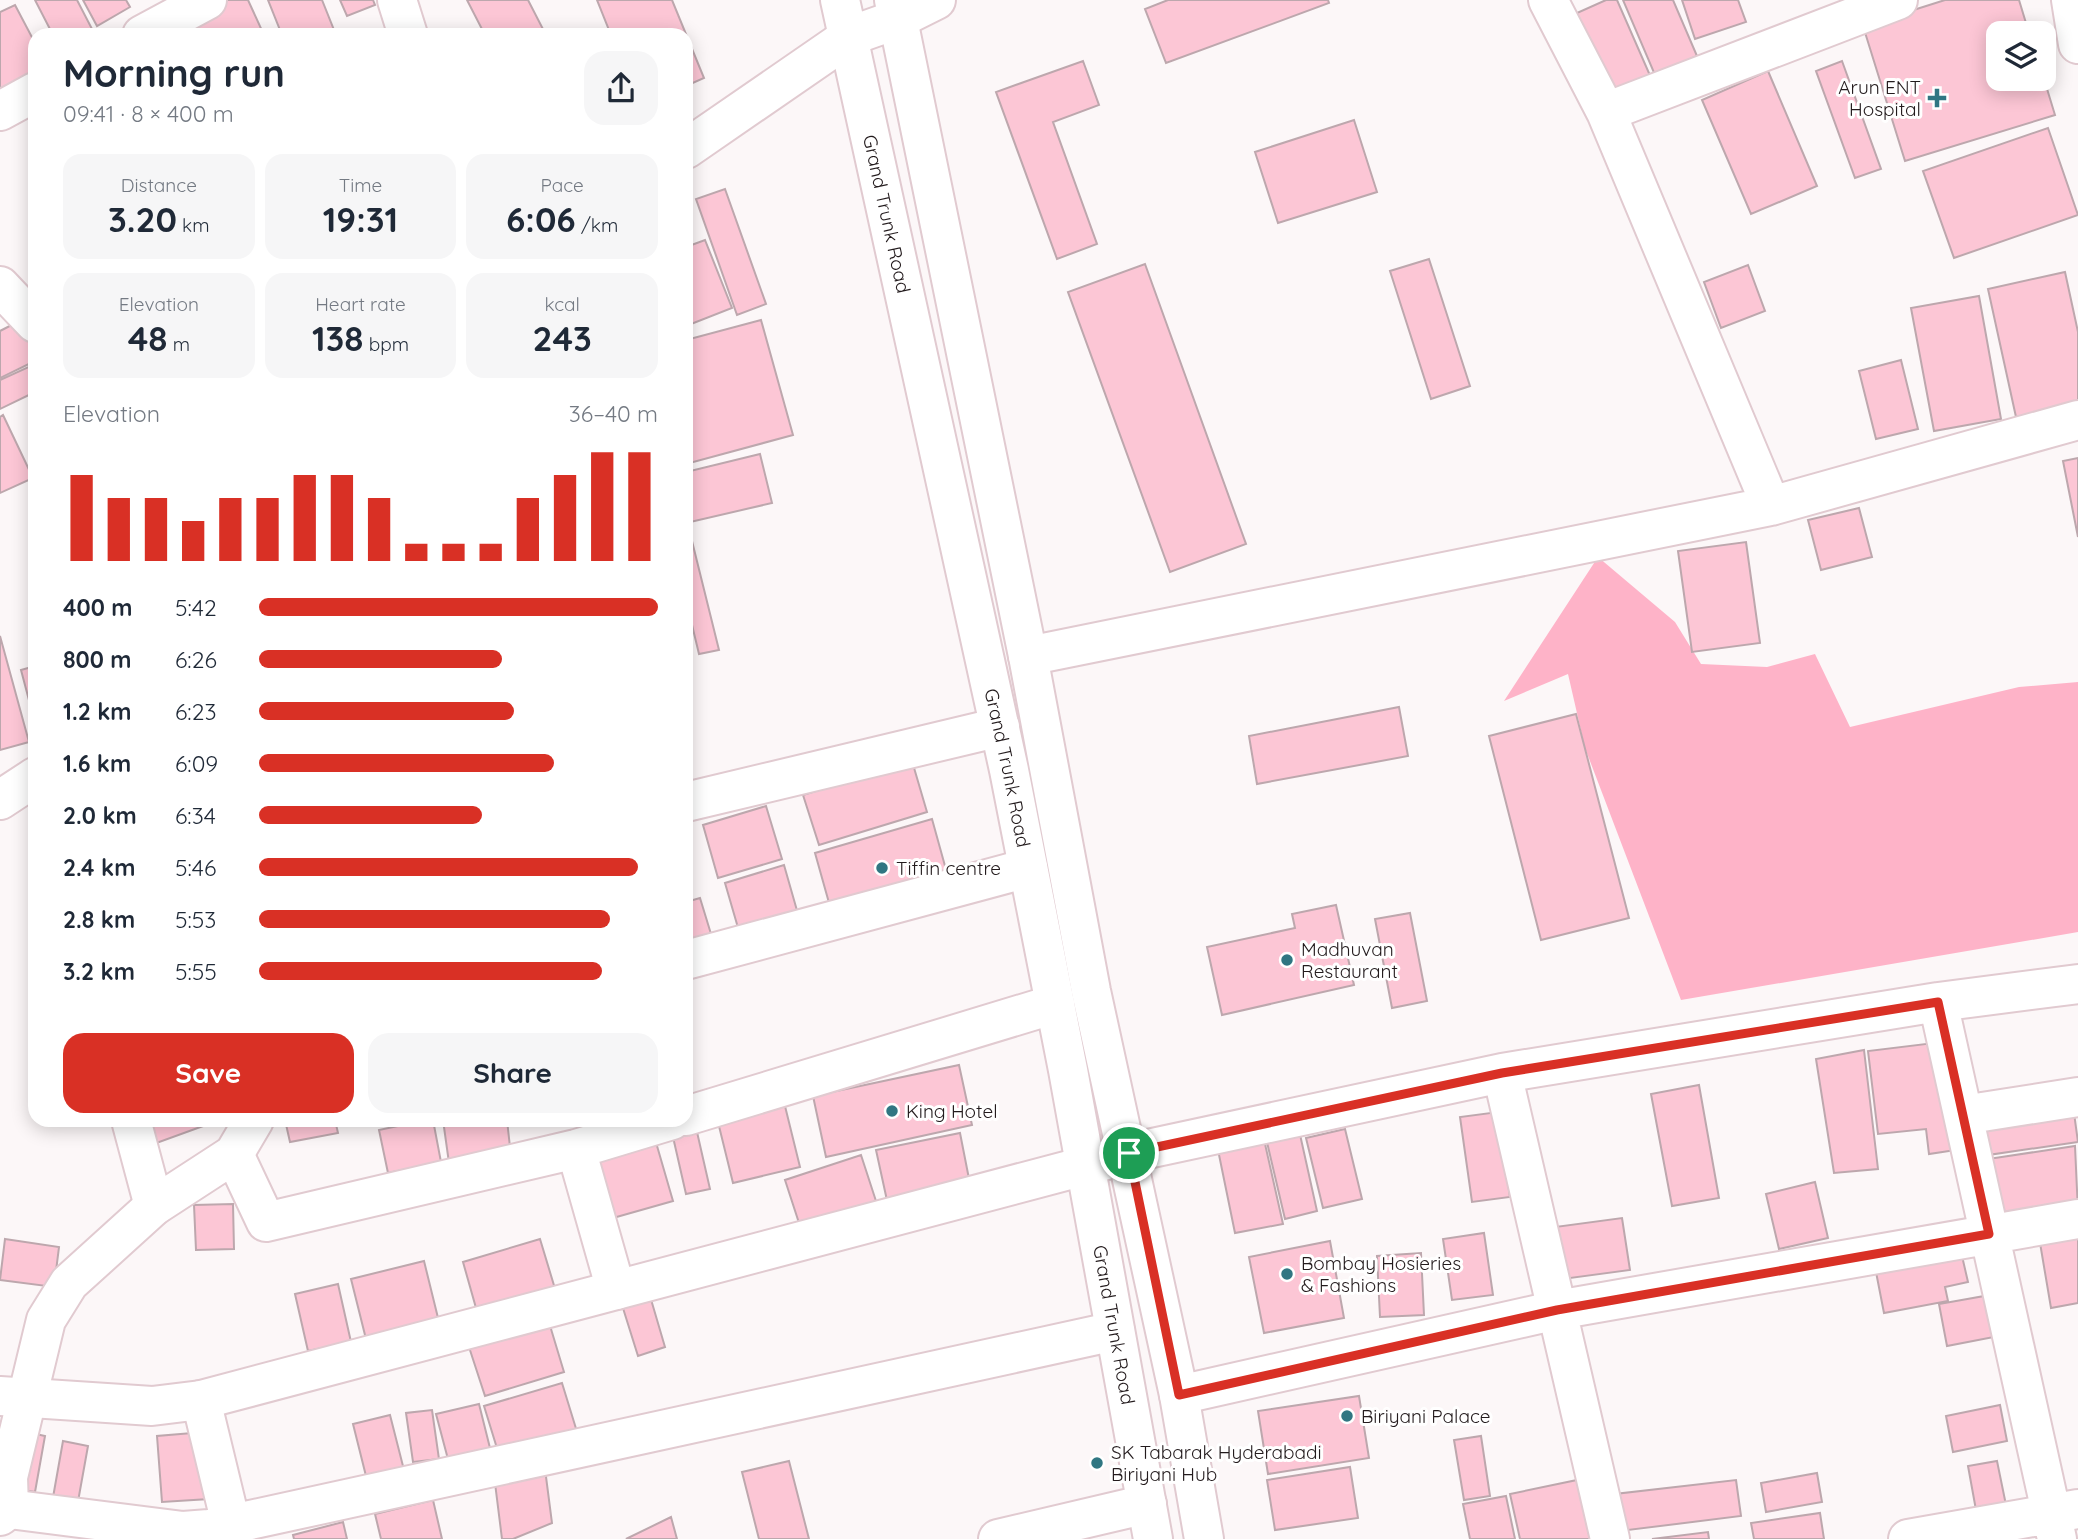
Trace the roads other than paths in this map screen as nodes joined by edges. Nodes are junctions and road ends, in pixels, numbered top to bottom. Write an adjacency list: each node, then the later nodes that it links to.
1 (207, 0): 9 (street)
2 (397, 0): 10 (street)
3 (840, 0): 11 (street, Grand Trunk Road)
4 (936, 0): 8 (street)
5 (1548, 0): 15 (street)
6 (1898, 0): 15 (street)
7 (2071, 0): 12 (street)
8 (896, 9): 11 (street); 21 (street, Grand Trunk Road)
9 (155, 28)
10 (406, 28)
11 (850, 36): 16 (street); 22 (street, Grand Trunk Road)
12 (2078, 44)
13 (28, 96): 14 (street)
14 (0, 111)
15 (1606, 112): 20 (street)
16 (693, 144)
17 (0, 286): 18 (street)
18 (28, 316)
19 (2078, 420): 20 (street)
20 (1771, 506): 21 (street)
21 (1028, 656): 39 (street, Grand Trunk Road)
22 (1000, 727): 25 (street); 26 (street, Grand Trunk Road)
23 (28, 782): 24 (street)
24 (0, 800)
25 (693, 800)
26 (1028, 868): 27 (street); 30 (street, Grand Trunk Road)
27 (693, 958)
28 (2078, 984): 29 (street)
29 (1938, 1002): 31 (street); 34 (street)
30 (1055, 1004): 33 (street); 41 (street, Grand Trunk Road)
31 (1502, 1073): 39 (street); 46 (street)
32 (2078, 1097): 34 (street)
33 (693, 1114)
34 (1963, 1115): 44 (street)
35 (133, 1127): 42 (street)
36 (250, 1127): 40 (street)
37 (649, 1127): 38 (street)
38 (576, 1149): 40 (street); 45 (street)
39 (1129, 1153): 41 (street); 48 (street, Grand Trunk Road)
40 (234, 1154): 42 (street)
41 (1084, 1167): 45 (street); 47 (street, Grand Trunk Road)
42 (154, 1206): 49 (street)
43 (2078, 1219): 44 (street)
44 (1989, 1234): 46 (street); 52 (street)
45 (616, 1290): 50 (street)
46 (1557, 1310): 48 (street); 57 (street)
47 (1115, 1331): 53 (street, Grand Trunk Road); 54 (street)
48 (1179, 1395): 56 (street, Grand Trunk Road)
49 (14, 1398): 50 (street); 51 (street)
50 (201, 1400): 54 (street)
51 (4, 1513): 54 (street)
52 (2062, 1521): 58 (street)
53 (1150, 1522): 55 (street)
54 (217, 1531)
55 (998, 1539)
56 (1204, 1539)
57 (1610, 1539)
58 (1908, 1539)

